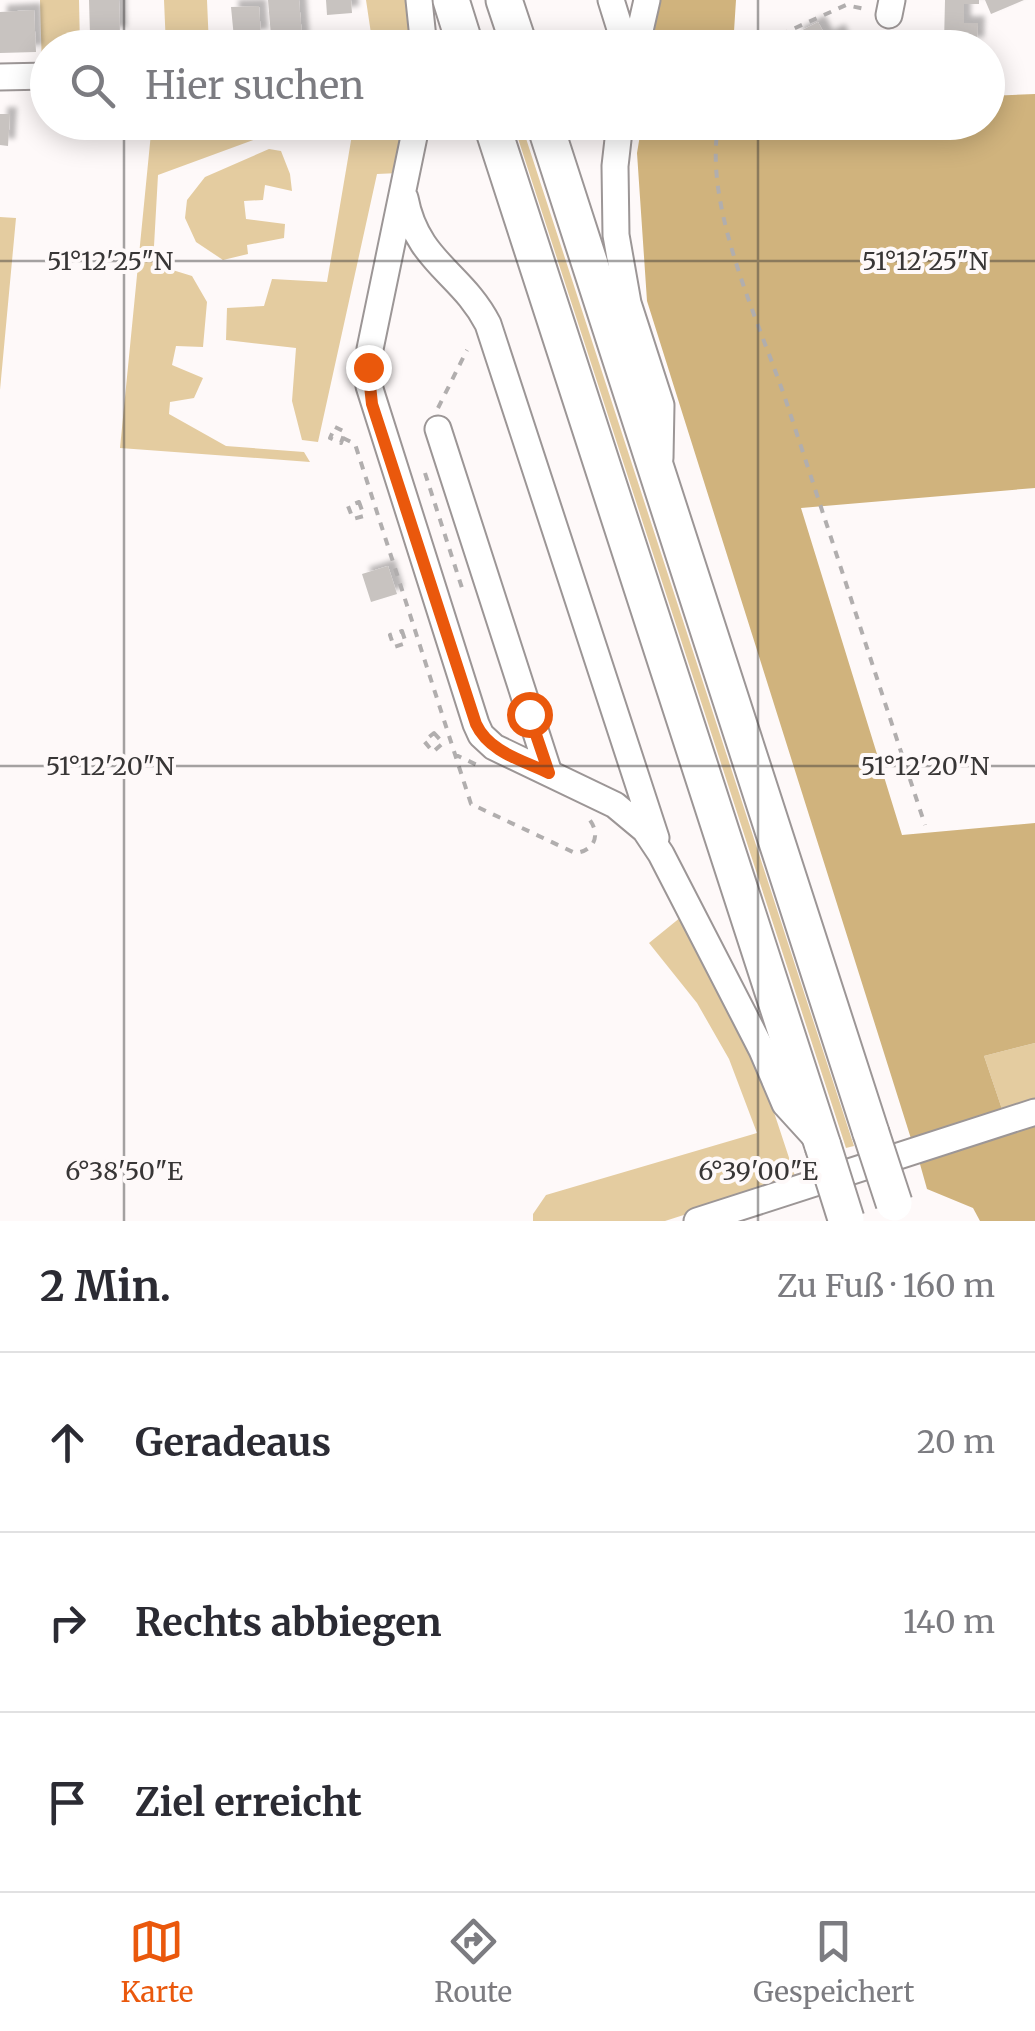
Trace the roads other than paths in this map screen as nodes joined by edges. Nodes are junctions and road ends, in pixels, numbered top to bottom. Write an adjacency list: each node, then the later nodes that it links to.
1 (419, 0): 6 (street)
2 (451, 0): 7 (highway)
3 (504, 0): 8 (highway)
4 (611, 0): 9 (street)
5 (646, 0): 10 (street)
6 (422, 30)
7 (460, 30)
8 (514, 30)
9 (620, 30)
10 (640, 30)
11 (0, 76): 12 (street)
12 (30, 76)
13 (414, 140): 17 (street)
14 (497, 140): 23 (highway)
15 (550, 140): 19 (highway)
16 (618, 140): 19 (street)
17 (404, 193): 20 (street); 21 (street)
18 (438, 429): 20 (street)
19 (660, 483): 24 (highway, bridge)
20 (549, 773): 21 (street)
21 (661, 854): 23 (street)
22 (1035, 1112): 25 (street)
23 (823, 1146): 26 (highway, bridge)
24 (897, 1212)
25 (700, 1220)
26 (847, 1220)

